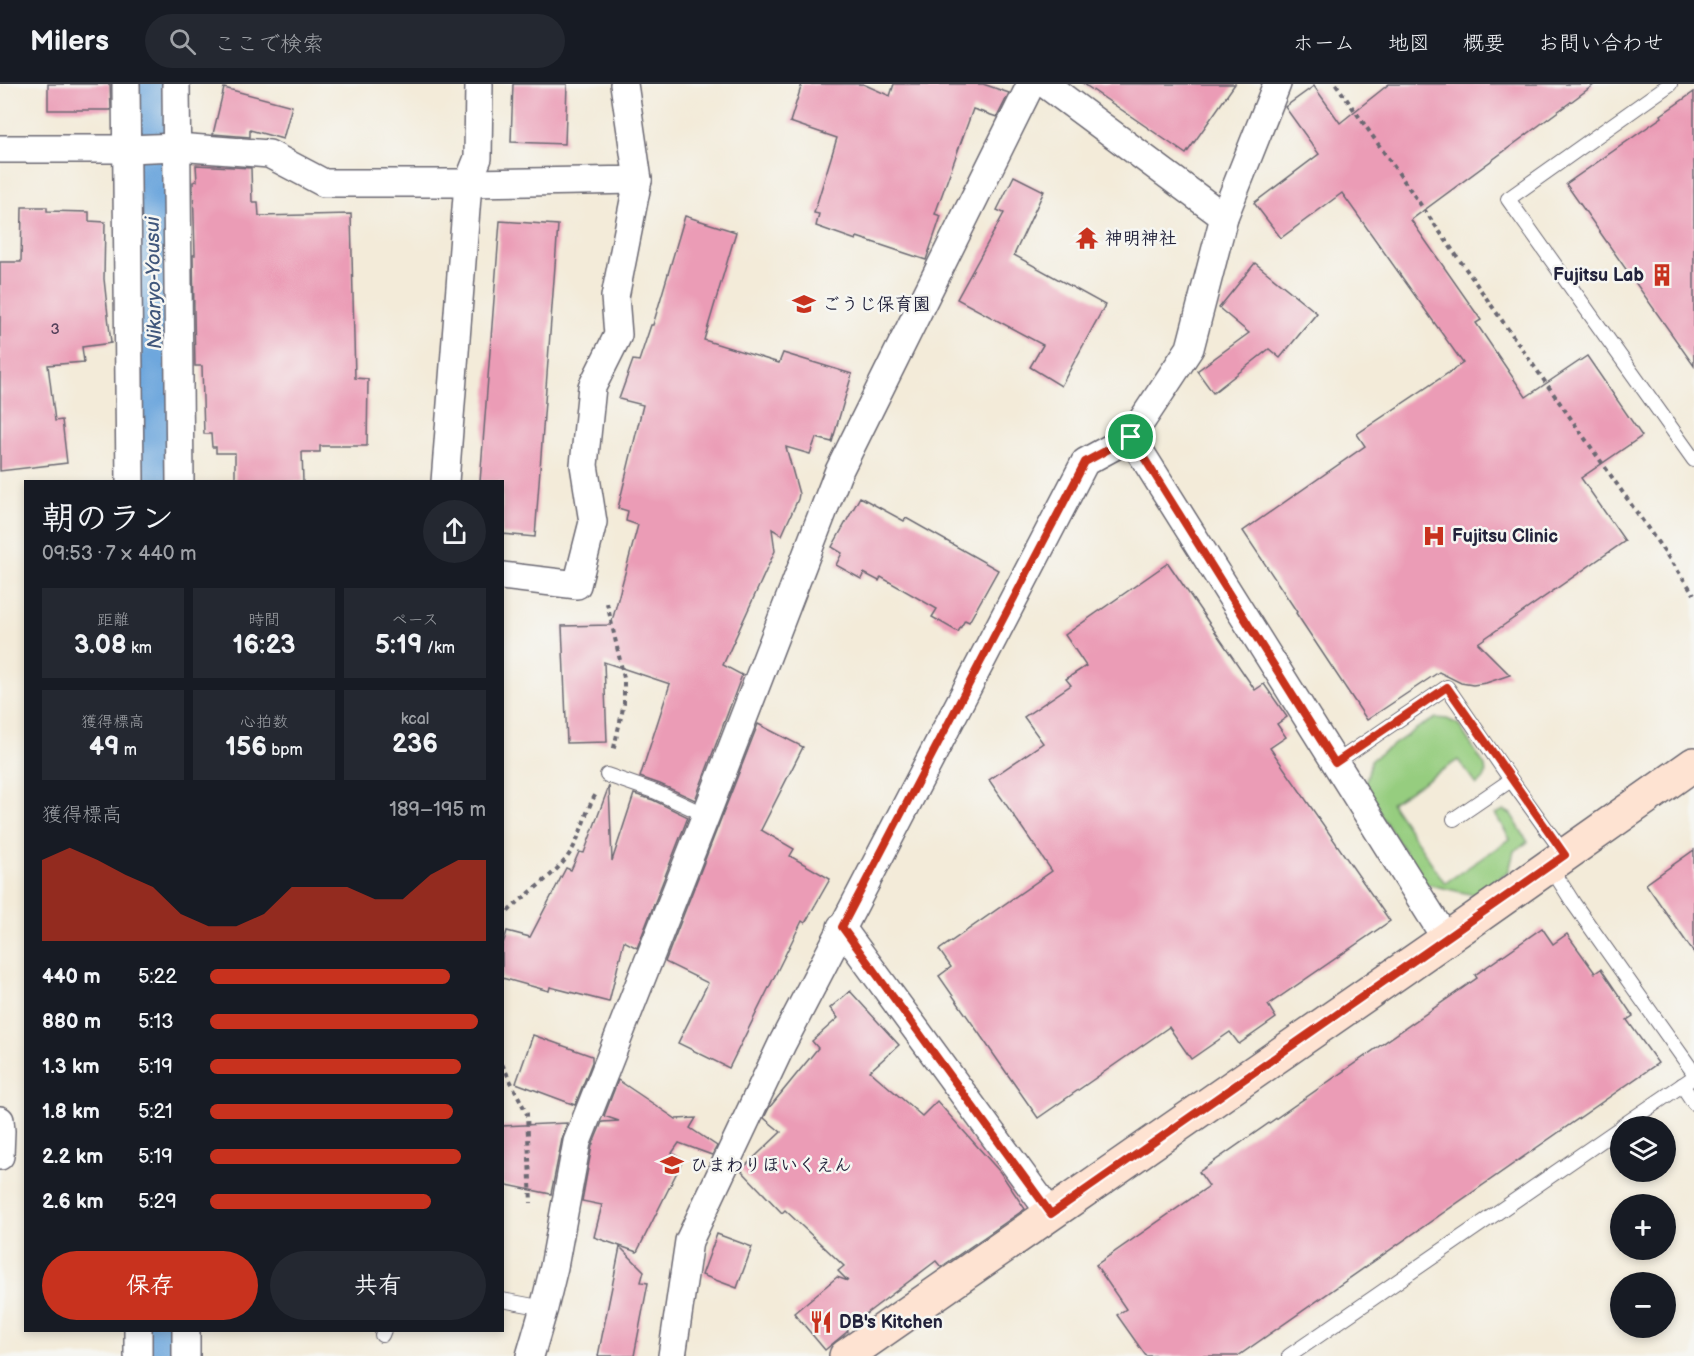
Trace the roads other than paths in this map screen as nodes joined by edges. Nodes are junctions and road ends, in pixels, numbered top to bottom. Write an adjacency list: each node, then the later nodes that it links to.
1 (126, 84): 11 (street)
2 (176, 84): 10 (street)
3 (479, 84): 13 (street)
4 (624, 84): 12 (street)
5 (1032, 84): 25 (street)
6 (1045, 84): 14 (street)
7 (1277, 84): 14 (street)
8 (1670, 84): 16 (lane)
9 (0, 148): 11 (street)
10 (171, 148): 11 (street); 13 (street); 18 (street)
11 (133, 149): 17 (street)
12 (638, 180): 13 (street); 20 (street)
13 (468, 183): 19 (street)
14 (1224, 217): 15 (street)
15 (1131, 437): 21 (street); 28 (street)
16 (1694, 460)
17 (130, 480)
18 (180, 480)
19 (445, 480)
20 (504, 576)
21 (1335, 763): 24 (lane); 29 (street)
22 (1694, 764): 27 (street)
23 (608, 775): 25 (lane)
24 (1511, 780): 26 (lane); 27 (lane)
25 (706, 815): 39 (street)
26 (1454, 819)
27 (1557, 861): 29 (street); 30 (lane)
28 (842, 927): 37 (street); 45 (street)
29 (1446, 939): 37 (street)
30 (1694, 1075): 31 (lane)
31 (1682, 1085): 32 (lane); 33 (lane)
32 (1694, 1103)
33 (1637, 1116)
34 (0, 1119): 36 (street)
35 (1610, 1135): 47 (lane)
36 (0, 1156)
37 (1051, 1214): 46 (street)
38 (504, 1300): 39 (lane)
39 (544, 1308): 44 (street)
40 (138, 1332): 42 (street)
41 (186, 1332): 43 (street)
42 (138, 1356)
43 (186, 1356)
44 (530, 1356)
45 (672, 1356)
46 (846, 1356)
47 (1289, 1356)

